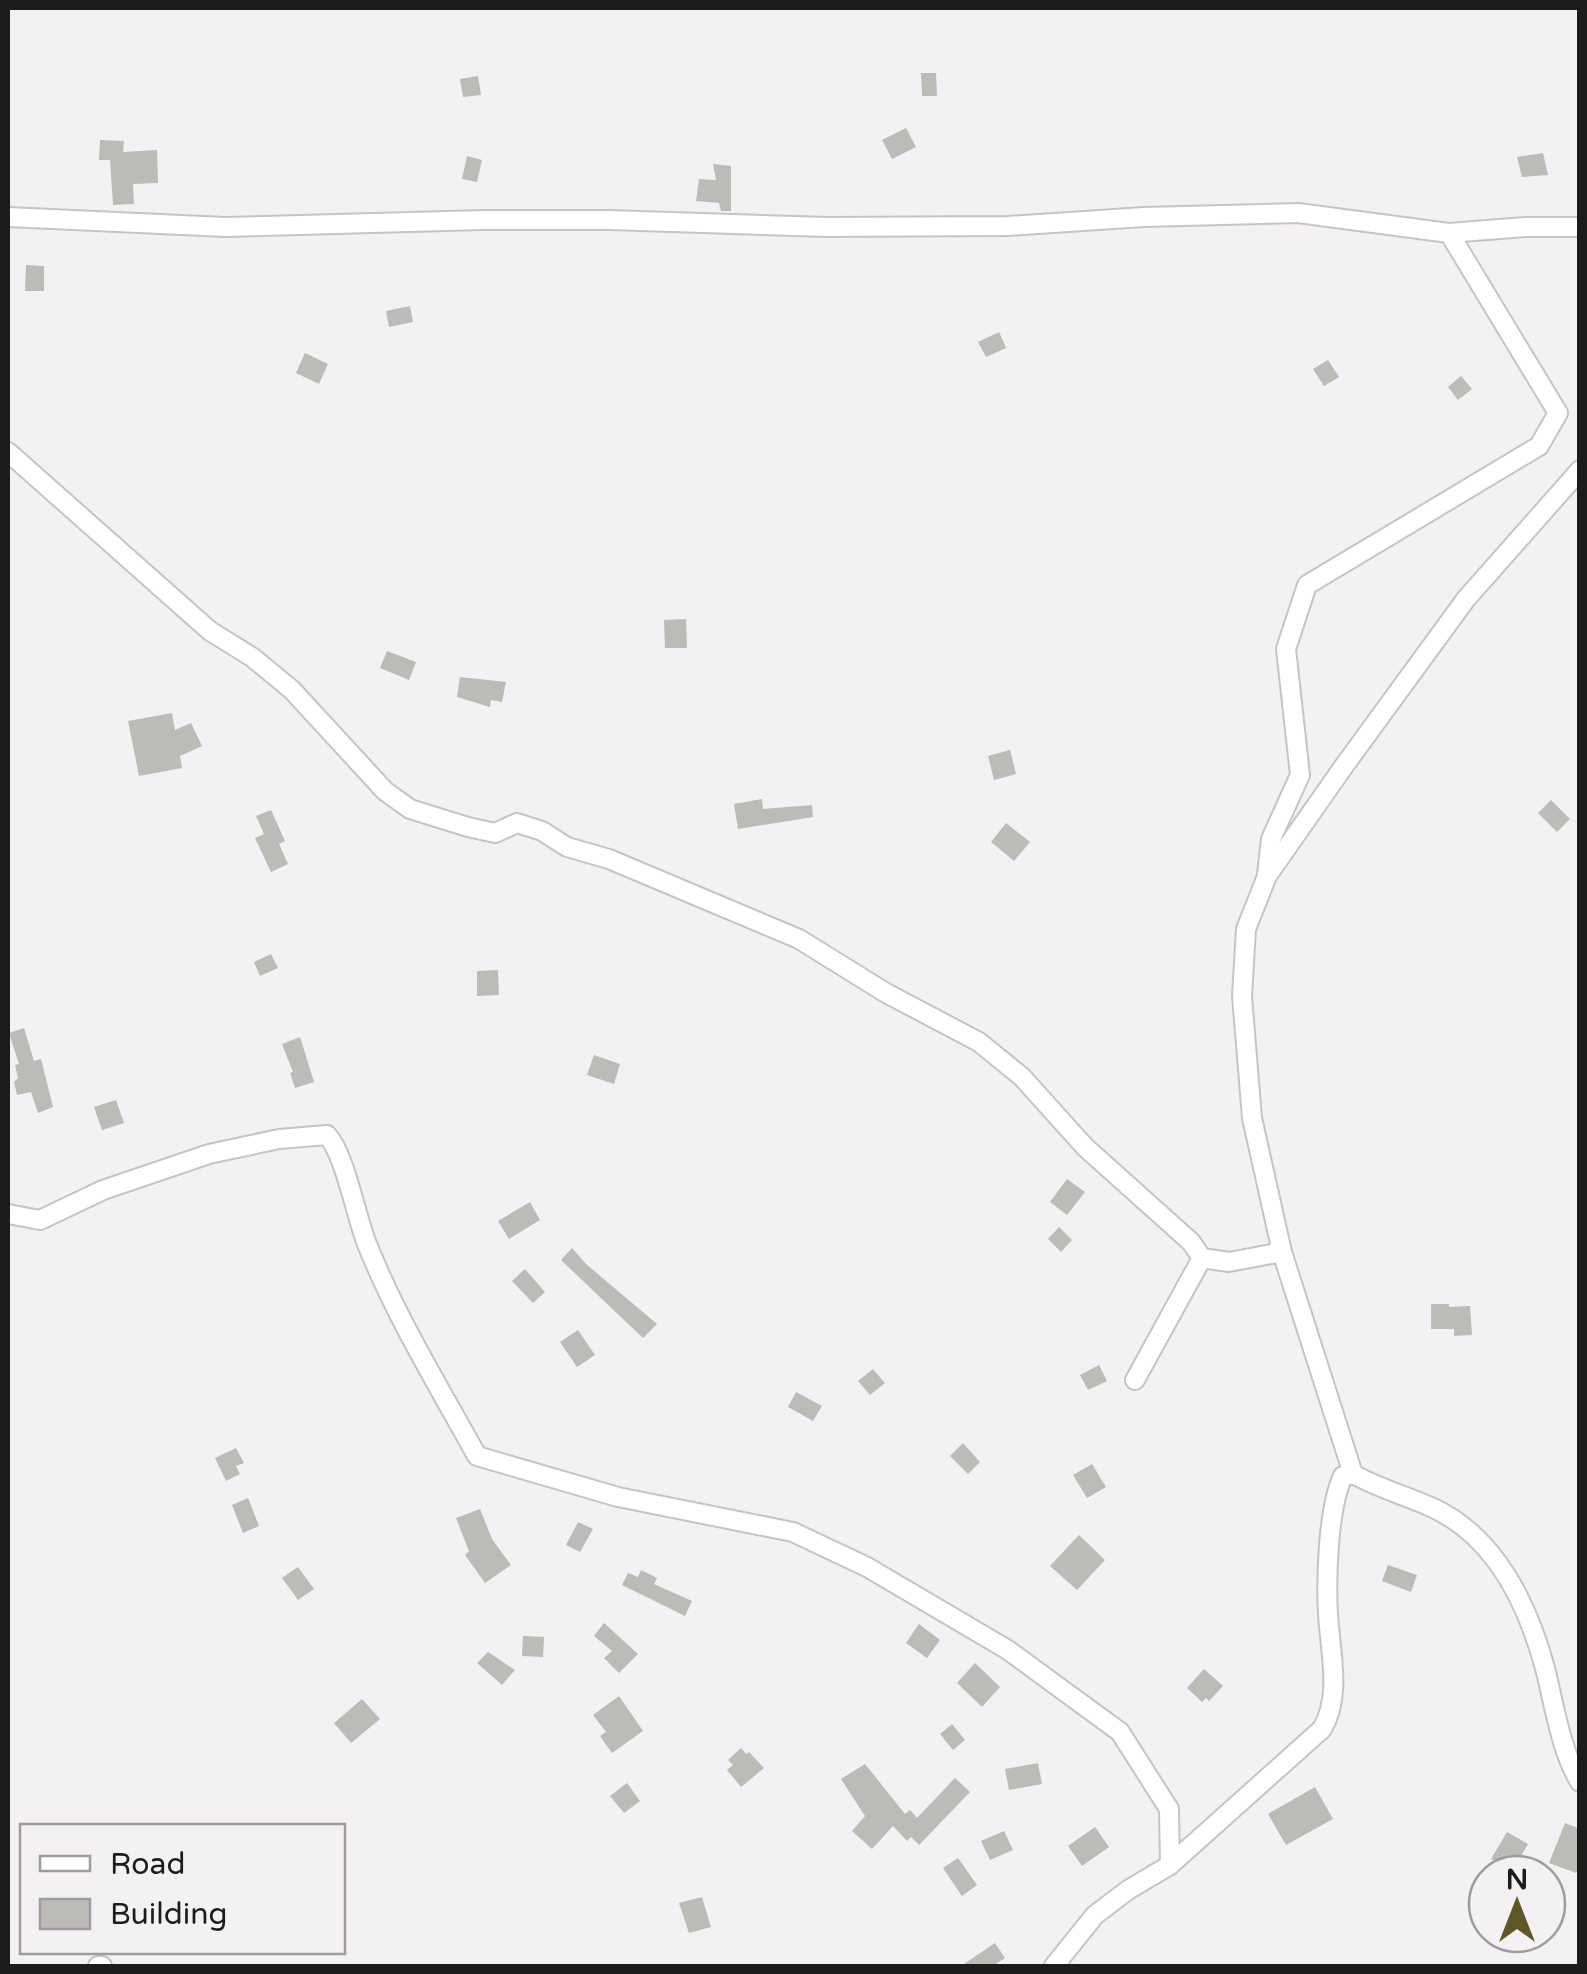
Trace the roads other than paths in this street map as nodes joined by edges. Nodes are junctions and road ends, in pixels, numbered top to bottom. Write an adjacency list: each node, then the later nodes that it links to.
1 (8, 217): 3 (street)
2 (1580, 228): 3 (street)
3 (1449, 232): 6 (street)
4 (8, 452): 9 (street)
5 (1580, 470): 6 (street)
6 (1267, 876): 8 (street)
7 (8, 1214): 13 (street)
8 (1282, 1252): 9 (street); 11 (street)
9 (1202, 1258): 10 (street)
10 (1135, 1380)
11 (1352, 1474): 12 (street); 13 (street)
12 (1580, 1782)
13 (1170, 1865): 14 (street)
14 (1054, 1966)

